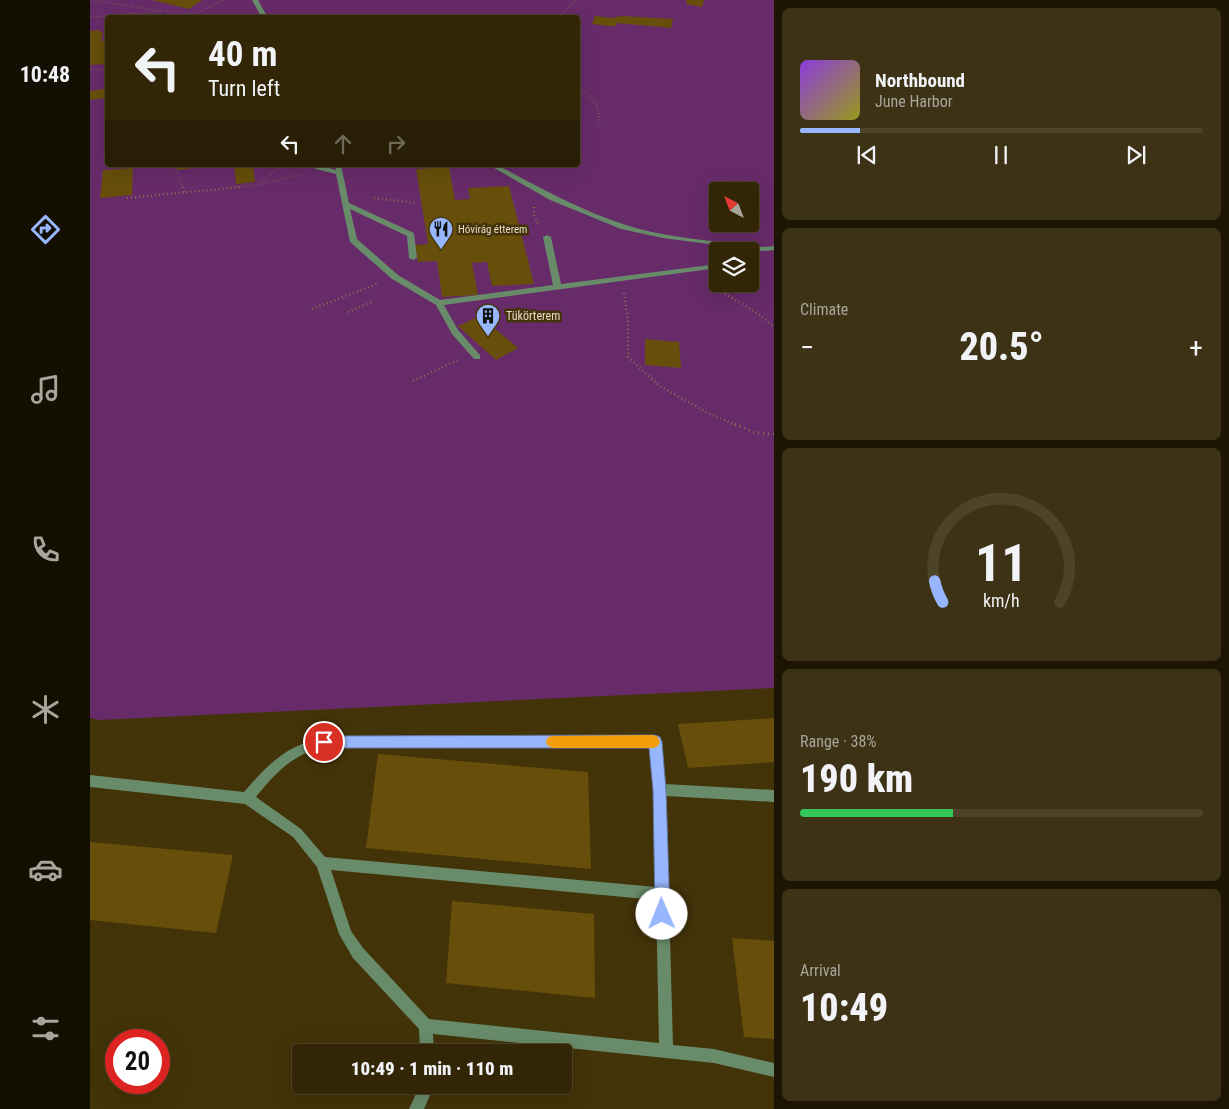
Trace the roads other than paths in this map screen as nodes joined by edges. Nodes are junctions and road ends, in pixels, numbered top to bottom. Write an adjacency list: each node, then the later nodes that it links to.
1 (255, 0): 2 (lane)
2 (263, 15)
3 (316, 167): 5 (lane)
4 (496, 167): 9 (lane)
5 (339, 169): 6 (lane)
6 (346, 204): 11 (lane); 14 (lane)
7 (547, 237): 13 (lane)
8 (774, 248): 9 (lane)
9 (763, 249): 10 (lane)
10 (759, 251)
11 (413, 258)
12 (709, 267): 13 (lane)
13 (558, 286): 14 (lane)
14 (440, 303): 15 (lane)
15 (478, 357)
16 (90, 781): 19 (lane)
17 (660, 790): 18 (lane); 19 (lane); 21 (lane)
18 (774, 796)
19 (247, 798): 20 (lane)
20 (322, 863): 21 (lane); 22 (lane)
21 (662, 894): 24 (lane)
22 (426, 1026): 23 (lane); 24 (lane)
23 (427, 1044)
24 (666, 1050): 25 (lane)
25 (774, 1070)
26 (423, 1094): 27 (lane)
27 (416, 1109)

